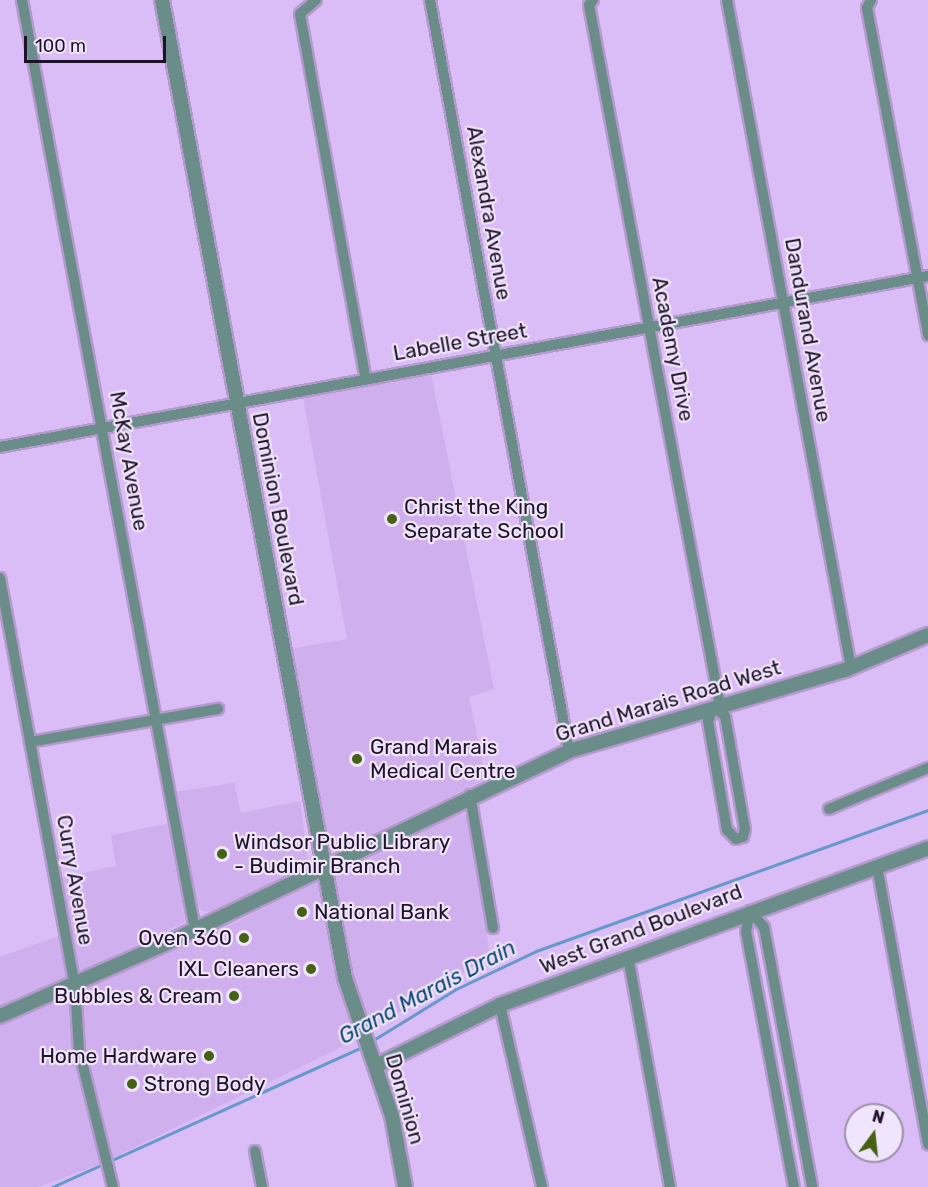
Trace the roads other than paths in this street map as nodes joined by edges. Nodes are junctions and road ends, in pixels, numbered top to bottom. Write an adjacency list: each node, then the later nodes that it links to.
1 (22, 0): 15 (street, McKay Avenue)
2 (162, 0): 14 (street, Dominion Boulevard)
3 (316, 0): 13 (street)
4 (430, 0): 12 (street, Alexandra Avenue)
5 (593, 0): 10 (street, Academy Drive)
6 (727, 0): 9 (street, Dandurand Avenue)
7 (871, 0): 8 (street)
8 (923, 277): 9 (street, Labelle Street); 11 (street)
9 (783, 303): 10 (street, Labelle Street); 19 (street, Dandurand Avenue)
10 (649, 327): 12 (street, Labelle Street); 20 (street, Academy Drive)
11 (928, 335)
12 (496, 356): 13 (street, Labelle Street); 24 (street, Alexandra Avenue)
13 (366, 379): 14 (street, Labelle Street)
14 (237, 403): 15 (street, Labelle Street); 30 (street, Dominion Boulevard)
15 (103, 428): 16 (street, Labelle Street); 22 (street, McKay Avenue)
16 (0, 447)
17 (0, 578): 23 (street, Curry Avenue)
18 (928, 635): 19 (street, Grand Marais Road West)
19 (851, 668): 20 (street, Grand Marais Road West)
20 (717, 706): 20 (street, Academy Drive); 24 (street, Grand Marais Road West)
21 (219, 709): 22 (street)
22 (156, 720): 23 (street); 33 (street, McKay Avenue)
23 (30, 742): 35 (street, Curry Avenue)
24 (568, 751): 26 (street, Grand Marais Road West)
25 (928, 768): 27 (street)
26 (470, 795): 30 (street, Grand Marais Road West); 32 (street)
27 (829, 809)
28 (928, 848): 29 (street, West Grand Boulevard)
29 (877, 866): 31 (street, West Grand Boulevard); 40 (street)
30 (323, 867): 33 (street, Grand Marais Road West); 38 (street, Dominion Boulevard)
31 (750, 911): 34 (street, West Grand Boulevard); 47 (street); 48 (street)
32 (493, 928)
33 (195, 930): 35 (street, Grand Marais Road West)
34 (628, 956): 36 (street, West Grand Boulevard); 46 (street)
35 (75, 986): 37 (street, Grand Marais Road West); 42 (street, Curry Avenue)
36 (500, 1005): 39 (street, West Grand Boulevard); 45 (street)
37 (0, 1016)
38 (358, 1024): 39 (street, Dominion)
39 (376, 1066): 44 (street, Dominion)
40 (928, 1144)
41 (255, 1151): 43 (street)
42 (113, 1187)
43 (262, 1187)
44 (405, 1187)
45 (542, 1187)
46 (670, 1187)
47 (794, 1187)
48 (812, 1187)

